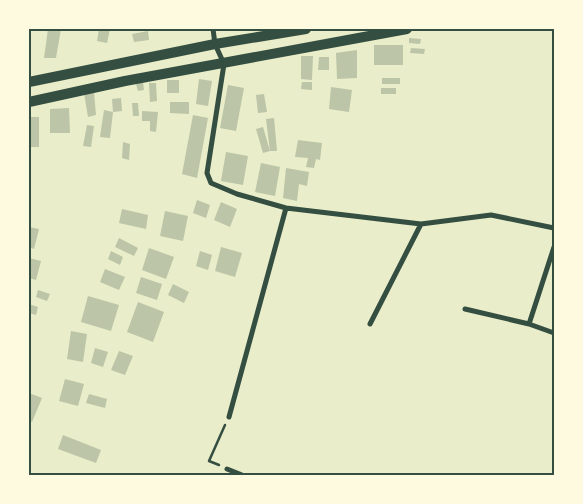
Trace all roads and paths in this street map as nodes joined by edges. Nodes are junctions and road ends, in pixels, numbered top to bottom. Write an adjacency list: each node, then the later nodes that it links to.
1 (213, 29): 4 (street)
2 (306, 29): 4 (highway)
3 (407, 29): 5 (highway)
4 (215, 44): 5 (street); 6 (highway)
5 (224, 64): 7 (highway); 8 (street)
6 (29, 82)
7 (29, 102)
8 (286, 208): 9 (street); 16 (street)
9 (421, 224): 10 (street); 13 (street)
10 (554, 228)
11 (554, 247): 14 (street)
12 (465, 309): 14 (street)
13 (370, 324)
14 (529, 324): 15 (street)
15 (554, 333)
16 (229, 417): 17 (path)
17 (227, 469): 18 (street)
18 (242, 475)

